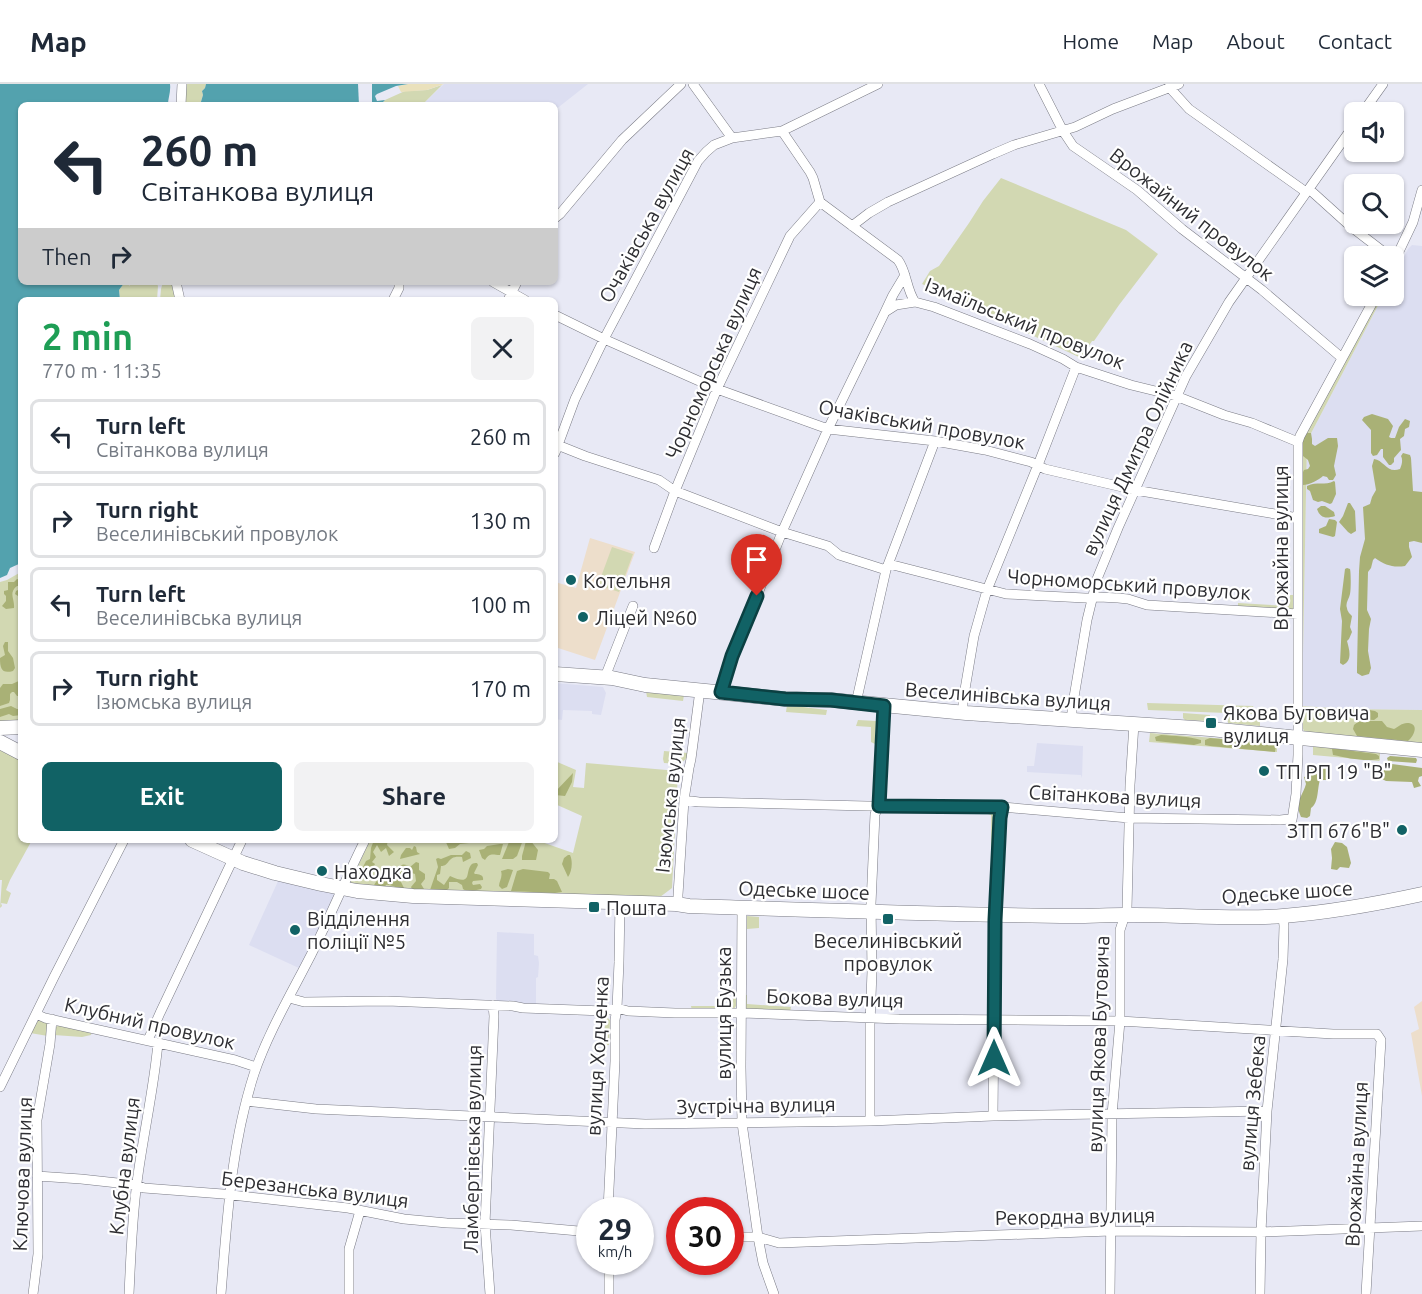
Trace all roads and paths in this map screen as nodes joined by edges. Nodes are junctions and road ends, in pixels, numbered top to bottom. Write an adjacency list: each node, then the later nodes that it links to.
1 (182, 84): 8 (street)
2 (681, 84): 17 (street)
3 (693, 84): 12 (street)
4 (878, 84): 10 (street, Очаківська вулиця)
5 (1039, 84): 11 (street, Врожайний провулок)
6 (1383, 84): 9 (street)
7 (1174, 86): 11 (street); 14 (street)
8 (181, 102)
9 (1370, 102)
10 (782, 131): 12 (street, Очаківська вулиця); 16 (street)
11 (1063, 131): 18 (street); 22 (street, Врожайний провулок)
12 (732, 138): 29 (street, Очаківська вулиця)
13 (1344, 139): 14 (street, вулиця Дмитра Олійника)
14 (1307, 190): 19 (street); 22 (street, вулиця Дмитра Олійника)
15 (1422, 190): 20 (street)
16 (820, 202): 18 (street, Ізмаїльський провулок); 32 (street, Чорноморська вулиця)
17 (558, 216)
18 (852, 225): 21 (street, Ізмаїльський провулок)
19 (1375, 246)
20 (1400, 246)
21 (904, 275): 25 (street, Ізмаїльський провулок); 27 (street)
22 (1246, 278): 30 (street, Врожайний провулок); 33 (street, вулиця Дмитра Олійника)
23 (496, 285): 24 (street)
24 (510, 297)
25 (915, 302): 27 (street); 31 (street, Ізмаїльський провулок)
26 (1371, 306): 30 (street, Врожайна вулиця)
27 (885, 312): 34 (street)
28 (558, 316): 29 (street, Очаківський провулок)
29 (604, 339): 32 (street, Очаківський провулок); 36 (street, Очаківська вулиця)
30 (1342, 358): 37 (street, Врожайна вулиця)
31 (1076, 367): 33 (street, Ізмаїльський провулок); 39 (street)
32 (717, 389): 34 (street, Очаківський провулок); 41 (street, Чорноморська вулиця)
33 (1176, 396): 37 (street, Ізмаїльський провулок); 40 (street, вулиця Дмитра Олійника)
34 (828, 429): 35 (street, Очаківський провулок); 43 (street)
35 (935, 441): 39 (street, Очаківський провулок); 45 (street)
36 (558, 442)
37 (1298, 442): 42 (street, Врожайна вулиця)
38 (558, 448): 41 (street, Чорноморський провулок)
39 (1038, 465): 40 (street, Очаківський провулок); 46 (street)
40 (1135, 490): 42 (street, Очаківський провулок); 47 (street, вулиця Дмитра Олійника)
41 (675, 491): 43 (street, Чорноморський провулок); 44 (street, Чорноморська вулиця)
42 (1298, 518): 49 (street, Врожайна вулиця)
43 (782, 532): 45 (street, Чорноморський провулок); 53 (street)
44 (654, 548)
45 (887, 567): 46 (street, Чорноморський провулок); 54 (street)
46 (987, 590): 47 (street, Чорноморський провулок); 56 (street)
47 (1092, 597): 49 (street, Чорноморський провулок); 57 (street, вулиця Дмитра Олійника)
48 (633, 606): 51 (street)
49 (1298, 614): 61 (street, Врожайна вулиця)
50 (558, 674): 51 (highway, Веселинівська вулиця)
51 (605, 677): 52 (highway, Веселинівська вулиця)
52 (700, 690): 53 (highway, Веселинівська вулиця); 65 (street, Ізюмська вулиця)
53 (721, 692): 54 (highway, Веселинівська вулиця)
54 (856, 703): 55 (highway, Веселинівська вулиця)
55 (884, 706): 56 (highway, Веселинівська вулиця); 66 (street)
56 (963, 713): 57 (highway, Веселинівська вулиця)
57 (1072, 720): 58 (highway, Веселинівська вулиця)
58 (1134, 724): 61 (highway, Веселинівська вулиця); 68 (street, вулиця Якова Бутовича)
59 (18, 727): 60 (highway)
60 (0, 728)
61 (1298, 737): 63 (highway, Веселинівська вулиця); 69 (street, Врожайна вулиця)
62 (0, 742): 64 (highway)
63 (1422, 750)
64 (18, 751)
65 (684, 800): 66 (street, Світанкова вулиця); 78 (street, Ізюмська вулиця)
66 (879, 806): 67 (street, Світанкова вулиця); 80 (street)
67 (1002, 807): 68 (street, Світанкова вулиця); 81 (street)
68 (1130, 818): 69 (street, Світанкова вулиця); 82 (street, вулиця Якова Бутовича)
69 (1292, 820)
70 (122, 843): 88 (street)
71 (199, 843): 74 (highway, Одеське шосе)
72 (240, 843): 74 (street, Клубна вулиця)
73 (363, 843): 75 (street)
74 (233, 858): 75 (highway, Одеське шосе); 95 (street, Клубна вулиця)
75 (343, 889): 77 (highway, Одеське шосе); 84 (street)
76 (1422, 894): 83 (highway, Одеське шосе)
77 (620, 902): 78 (highway, Одеське шосе); 86 (street, вулиця Ходченка)
78 (678, 904): 79 (highway, Одеське шосе)
79 (742, 908): 80 (highway, Одеське шосе); 87 (street, вулиця Бузька)
80 (871, 911): 81 (highway, Одеське шосе); 89 (street)
81 (995, 914): 82 (highway, Одеське шосе); 91 (street)
82 (1125, 915): 83 (highway, Одеське шосе); 92 (street, вулиця Якова Бутовича)
83 (1283, 916): 93 (street, вулиця Зебека)
84 (289, 998): 85 (street, Бокова вулиця); 96 (street)
85 (493, 1005): 86 (street, Бокова вулиця); 101 (street, Ламбертівська вулиця)
86 (617, 1008): 87 (street, Бокова вулиця); 104 (street, вулиця Ходченка)
87 (742, 1013): 89 (street, Бокова вулиця); 105 (street, вулиця Бузька)
88 (36, 1014): 90 (street, Клубний провулок); 97 (street)
89 (870, 1018): 91 (street, Бокова вулиця); 103 (street)
90 (52, 1019): 95 (street, Клубний провулок); 106 (street, Ключова вулиця)
91 (994, 1019): 92 (street, Бокова вулиця); 102 (street)
92 (1120, 1021): 93 (street, Бокова вулиця); 100 (street, вулиця Якова Бутовича)
93 (1275, 1031): 94 (street, Бокова вулиця); 99 (street, вулиця Зебека)
94 (1380, 1037): 113 (street, Врожайна вулиця)
95 (153, 1042): 96 (street, Клубний провулок); 107 (street, Клубна вулиця)
96 (256, 1067): 98 (street)
97 (0, 1087)
98 (246, 1101): 101 (street, Зустрічна вулиця); 108 (street)
99 (1267, 1111): 100 (street, Зустрічна вулиця); 116 (street, вулиця Зебека)
100 (1112, 1115): 102 (street, Зустрічна вулиця); 115 (street, вулиця Якова Бутовича)
101 (490, 1116): 104 (street, Зустрічна вулиця); 111 (street, Ламбертівська вулиця)
102 (993, 1116): 103 (street, Зустрічна вулиця)
103 (870, 1121): 105 (street, Зустрічна вулиця)
104 (612, 1123): 105 (street, Зустрічна вулиця); 109 (street, вулиця Ходченка)
105 (742, 1123): 118 (street, вулиця Бузька)
106 (37, 1176): 107 (street, Березанська вулиця); 120 (street, Ключова вулиця)
107 (136, 1185): 108 (street, Березанська вулиця); 121 (street, Клубна вулиця)
108 (229, 1195): 110 (street, Березанська вулиця); 122 (street)
109 (609, 1197)
110 (360, 1210): 111 (street, Березанська вулиця); 123 (street)
111 (485, 1224): 114 (street, Березанська вулиця); 124 (street, Ламбертівська вулиця)
112 (1422, 1226): 113 (street, Рекордна вулиця)
113 (1370, 1227): 116 (street, Рекордна вулиця); 129 (street, Врожайна вулиця)
114 (576, 1231)
115 (1111, 1231): 116 (street, Рекордна вулиця); 118 (street, Рекордна вулиця); 127 (street, вулиця Якова Бутовича)
116 (1261, 1232): 128 (street, вулиця Зебека)
117 (744, 1237): 118 (street, Рекордна вулиця)
118 (758, 1237): 126 (street, вулиця Бузька)
119 (609, 1275): 125 (street)
120 (33, 1294)
121 (129, 1294)
122 (221, 1294)
123 (349, 1294)
124 (490, 1294)
125 (609, 1294)
126 (774, 1294)
127 (1110, 1294)
128 (1260, 1294)
129 (1366, 1294)

